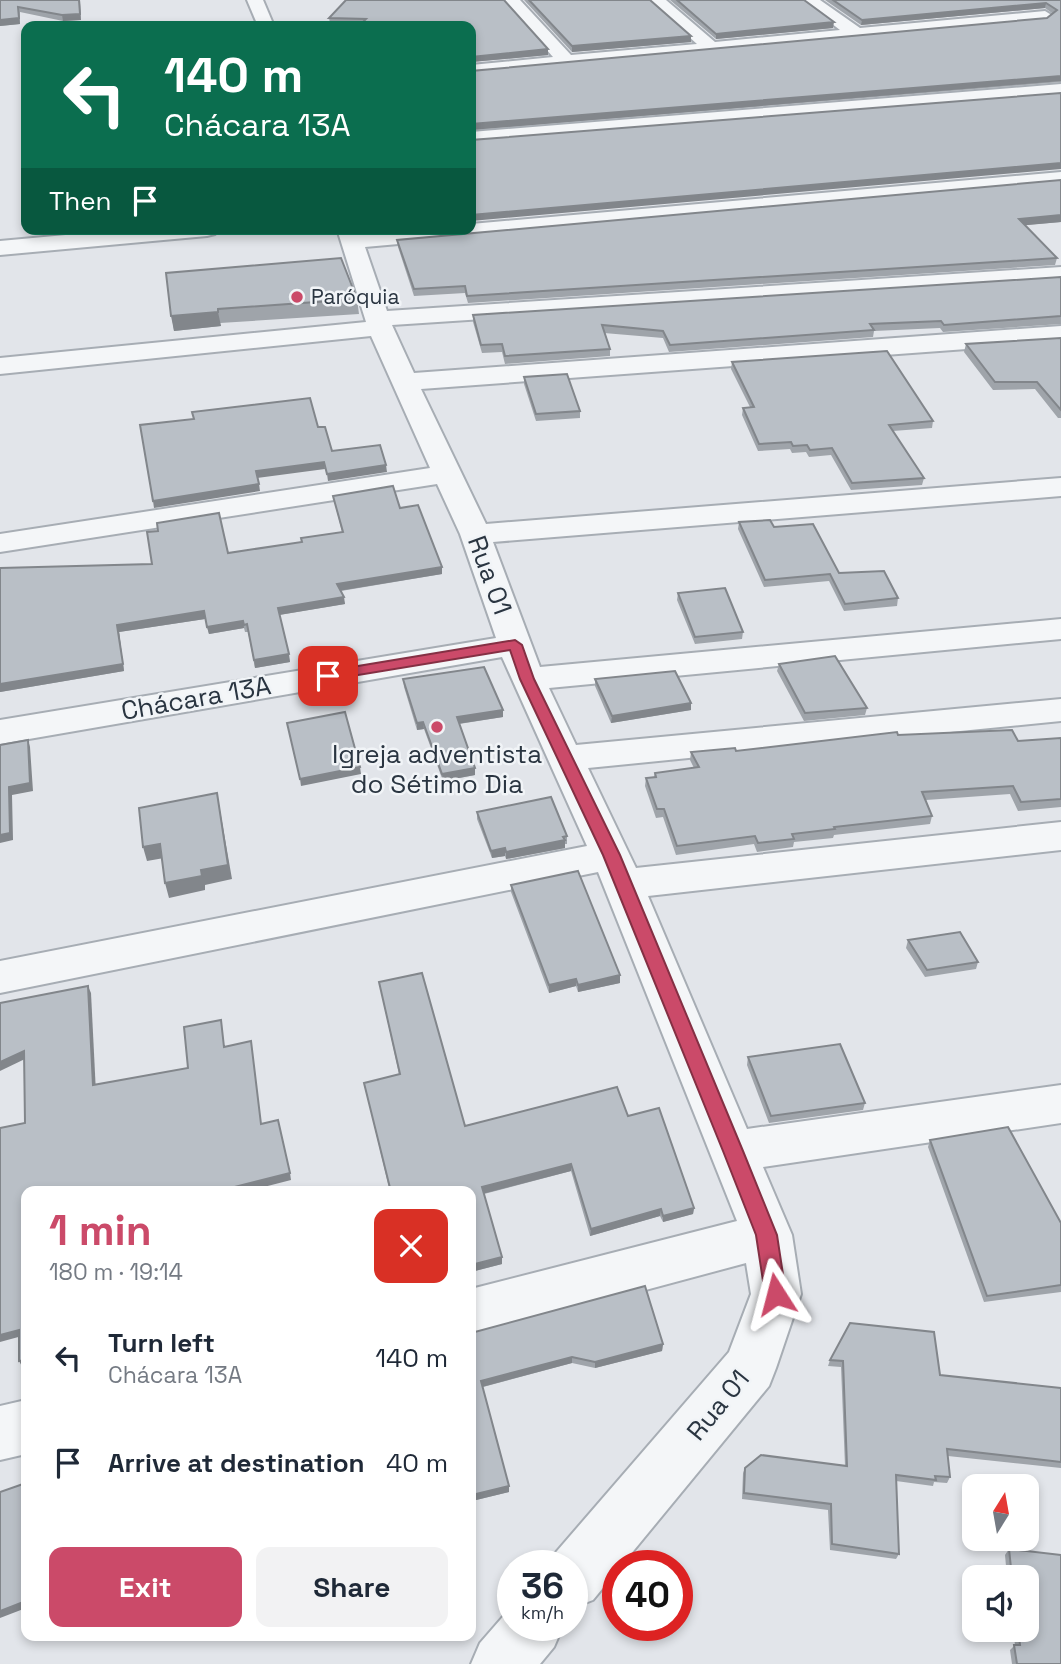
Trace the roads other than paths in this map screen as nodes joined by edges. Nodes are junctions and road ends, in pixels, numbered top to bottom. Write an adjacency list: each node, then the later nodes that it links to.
1 (255, 0): 8 (street)
2 (512, 0): 12 (street)
3 (656, 0): 11 (street)
4 (809, 0): 10 (street)
5 (1061, 6): 7 (street)
6 (961, 7): 9 (street)
7 (1043, 8): 9 (street)
8 (264, 21)
9 (984, 22): 10 (street)
10 (855, 33): 11 (street)
11 (711, 47): 12 (street)
12 (566, 61): 13 (street)
13 (476, 70)
14 (1061, 90): 15 (street)
15 (476, 138)
16 (1061, 178): 17 (street)
17 (476, 225)
18 (142, 235): 20 (street)
19 (350, 235): 22 (street, Rua 01)
20 (0, 248)
21 (1061, 274): 22 (street)
22 (378, 323): 24 (street); 25 (street, Rua 01)
23 (1061, 334): 25 (street)
24 (0, 366)
25 (405, 382): 26 (street, Rua 01)
26 (448, 474): 28 (street, Rua 01); 29 (street)
27 (1061, 487): 28 (street)
28 (475, 534): 31 (street, Rua 01)
29 (0, 543)
30 (1061, 629): 31 (street, Chácara 13A)
31 (521, 662): 33 (street, Chácara 13A); 34 (street, Rua 01)
32 (1061, 709): 34 (street)
33 (0, 732)
34 (565, 758): 36 (street, Rua 01)
35 (1061, 836): 36 (street)
36 (617, 869): 37 (street); 39 (street, Rua 01)
37 (0, 977)
38 (1061, 1104): 39 (street)
39 (733, 1151): 40 (street, Rua 01)
40 (767, 1235): 41 (street); 44 (street, Rua 01)
41 (476, 1312)
42 (21, 1428): 43 (street)
43 (0, 1433)
44 (588, 1561)
45 (520, 1641): 46 (street)
46 (501, 1664)

